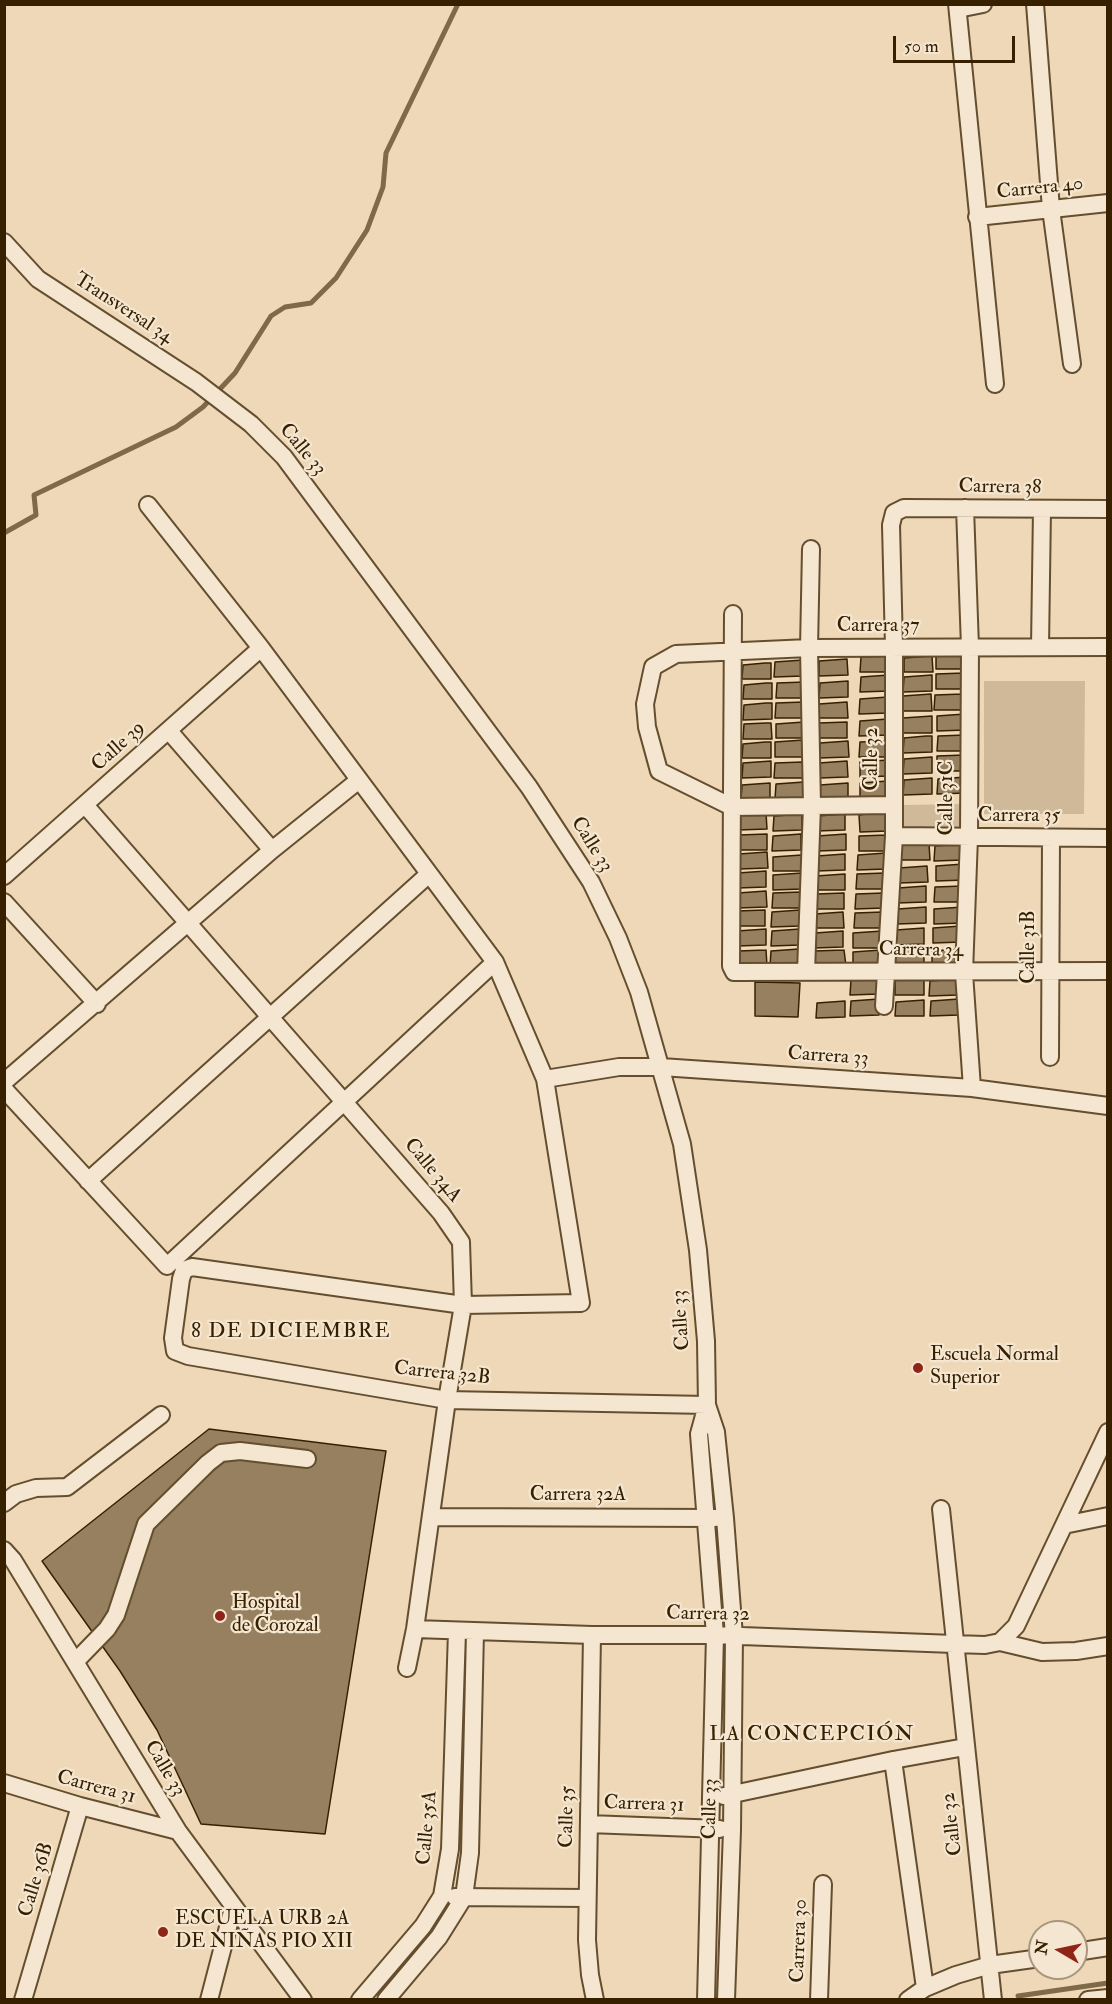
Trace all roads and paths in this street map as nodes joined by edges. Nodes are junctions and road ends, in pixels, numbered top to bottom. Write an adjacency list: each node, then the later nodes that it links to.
1 (983, 4): 3 (street)
2 (1035, 4): 5 (street)
3 (958, 7): 6 (street)
4 (1107, 203): 5 (street, Carrera 40)
5 (1051, 209): 6 (street, Carrera 40); 8 (street)
6 (977, 217): 9 (street)
7 (4, 242): 10 (street, Transversal 34)
8 (1072, 364)
9 (995, 384)
10 (225, 405): 50 (street, Calle 33)
11 (148, 505): 21 (street)
12 (965, 508): 13 (street, Carrera 38); 15 (street, Carrera 38); 19 (street, Calle 31C)
13 (1042, 509): 14 (street, Carrera 38); 20 (street)
14 (1107, 509)
15 (894, 513): 18 (street, Calle 32)
16 (811, 549): 22 (street)
17 (733, 614): 24 (street)
18 (894, 647): 19 (street, Carrera 37); 22 (street, Carrera 37); 28 (street, Calle 32)
19 (970, 647): 20 (street, Carrera 37); 32 (street, Calle 31C)
20 (1040, 647): 23 (street, Carrera 37)
21 (261, 648): 25 (street, Calle 39); 26 (street)
22 (809, 648): 24 (street, Carrera 37); 29 (street)
23 (1107, 648)
24 (733, 653): 30 (street); 30 (street, Carrera 37)
25 (169, 731): 27 (street, Calle 39); 35 (street)
26 (359, 780): 35 (street); 36 (street)
27 (85, 805): 37 (street, Calle 39); 39 (street, Calle 34A)
28 (894, 805): 29 (street); 31 (street, Calle 32)
29 (812, 806): 30 (street); 44 (street)
30 (732, 807): 44 (street, Carrera 34)
31 (894, 836): 32 (street, Carrera 35); 41 (street, Calle 32)
32 (969, 837): 33 (street, Carrera 35); 45 (street, Calle 31C)
33 (1052, 838): 34 (street, Carrera 35); 42 (street, Calle 31B)
34 (1107, 838)
35 (272, 850): 39 (street)
36 (429, 874): 40 (street); 48 (street)
37 (4, 876)
38 (4, 902): 46 (street)
39 (188, 923): 46 (street); 48 (street, Calle 34A)
40 (495, 962): 51 (street); 55 (street)
41 (887, 971): 44 (street, Carrera 34); 45 (street, Carrera 34); 47 (street, Calle 32)
42 (1050, 971): 43 (street, Carrera 34); 45 (street, Carrera 34); 49 (street, Calle 31B)
43 (1107, 971)
44 (806, 972)
45 (964, 973): 53 (street, Calle 31C)
46 (97, 1004): 52 (street)
47 (884, 1006)
48 (270, 1017): 55 (street, Calle 34A); 57 (street)
49 (1050, 1057)
50 (661, 1067): 51 (street, Carrera 33); 53 (street, Carrera 33); 60 (street, Calle 33)
51 (545, 1079): 58 (street)
52 (4, 1082)
53 (972, 1088): 56 (street, Carrera 33)
54 (4, 1089): 57 (street)
55 (344, 1102): 57 (street); 58 (street, Calle 34A)
56 (1107, 1106)
57 (88, 1181)
58 (463, 1305): 59 (street, Calle 34A); 59 (street, Carrera 32B)
59 (447, 1400): 60 (street, Carrera 32B); 67 (street, Calle 34A)
60 (707, 1405): 68 (street, Calle 33); 69 (street, Calle 33)
61 (160, 1415): 64 (street)
62 (1107, 1432): 70 (street)
63 (307, 1460): 81 (street)
64 (4, 1503)
65 (941, 1509): 79 (street, Calle 32)
66 (1107, 1516): 70 (street)
67 (430, 1517): 68 (street, Carrera 32A); 72 (street, Calle 34A)
68 (705, 1518): 69 (street, Carrera 32A); 76 (street, Calle 33)
69 (725, 1518): 77 (street, Calle 33)
70 (1064, 1525): 78 (street)
71 (7, 1560): 81 (street, Calle 33)
72 (415, 1629): 73 (street, Carrera 32); 82 (street, Calle 34A)
73 (457, 1631): 74 (street, Carrera 32); 94 (street, Calle 35A)
74 (475, 1632): 75 (street, Carrera 32); 95 (street, Calle 35A)
75 (592, 1635): 76 (street, Carrera 32); 89 (street, Calle 35)
76 (715, 1635): 77 (street, Carrera 32); 87 (street, Calle 33)
77 (734, 1636): 79 (street, Carrera 32); 86 (street, Calle 33)
78 (1000, 1642): 79 (street, Carrera 32); 80 (street, Carrera 32)
79 (954, 1644): 83 (street, Calle 32)
80 (1107, 1646)
81 (75, 1662): 92 (street, Calle 33)
82 (407, 1668)
83 (965, 1747): 84 (street, Carrera 31); 101 (street, Calle 32)
84 (893, 1760): 86 (street, Carrera 31); 102 (street)
85 (4, 1783): 88 (street, Carrera 31)
86 (732, 1796): 87 (street, Carrera 31); 91 (street, Calle 33)
87 (711, 1797): 90 (street, Calle 33)
88 (80, 1806): 92 (street, Carrera 31); 104 (street, Calle 36B)
89 (589, 1824): 90 (street, Carrera 31); 96 (street, Calle 35)
90 (711, 1828): 91 (street, Carrera 31); 110 (street, Calle 33)
91 (732, 1830): 111 (street, Calle 33)
92 (178, 1831): 97 (street, Calle 33)
93 (823, 1884): 112 (street, Carrera 30)
94 (442, 1896): 95 (street); 107 (street, Calle 35A)
95 (464, 1897): 96 (street); 108 (street, Calle 35A)
96 (587, 1898): 109 (street, Calle 35)
97 (233, 1908): 105 (street); 106 (street, Calle 33)
98 (1107, 1947): 99 (street)
99 (1088, 1950)
100 (1028, 1960): 101 (street)
101 (990, 1965): 102 (street); 114 (street, Calle 32)
102 (925, 1988): 113 (street)
103 (1107, 1998): 115 (street)
104 (22, 2000)
105 (209, 2000)
106 (303, 2000)
107 (360, 2000)
108 (386, 2000)
109 (595, 2000)
110 (706, 2000)
111 (726, 2000)
112 (819, 2000)
113 (908, 2000)
114 (993, 2000)
115 (1088, 2000)

